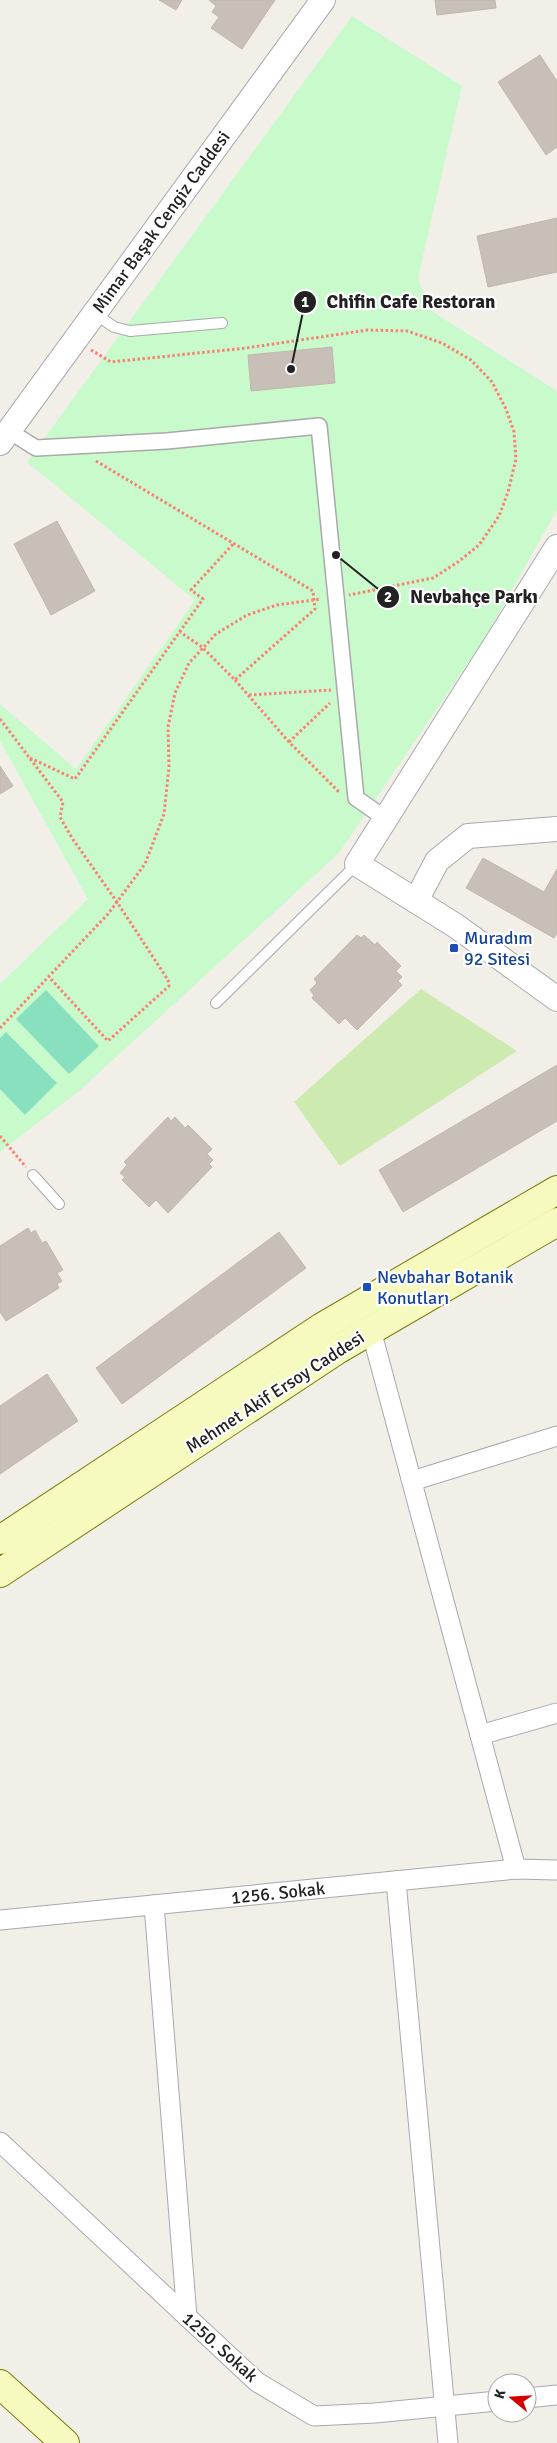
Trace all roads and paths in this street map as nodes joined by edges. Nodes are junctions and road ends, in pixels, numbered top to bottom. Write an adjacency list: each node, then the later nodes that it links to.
1 (323, 0): 2 (street, Mimar Başak Cengiz Caddesi)
2 (95, 314): 3 (lane); 4 (street, Mimar Başak Cengiz Caddesi)
3 (222, 323)
4 (76, 340): 5 (street, Mimar Başak Cengiz Caddesi); 9 (path)
5 (4, 437): 6 (street)
6 (83, 446): 7 (path); 9 (street)
7 (234, 543): 10 (path); 11 (path)
8 (557, 547): 20 (street)
9 (336, 597): 10 (path); 14 (street)
10 (315, 600): 12 (path); 13 (path)
11 (180, 632): 12 (path); 18 (path)
12 (202, 647): 13 (path); 24 (path)
13 (235, 680): 15 (path)
14 (345, 689): 15 (path); 17 (path); 19 (street)
15 (249, 695): 17 (path)
16 (0, 719): 18 (path)
17 (289, 742): 19 (path)
18 (29, 758): 24 (path)
19 (356, 798): 20 (street)
20 (386, 819): 22 (street)
21 (557, 829): 23 (street)
22 (357, 864): 23 (street); 27 (lane)
23 (416, 901): 26 (street)
24 (117, 902): 25 (path); 25 (path)
25 (49, 977): 28 (path)
26 (557, 999)
27 (216, 1003)
28 (0, 1028)
29 (0, 1136): 30 (path)
30 (33, 1175): 32 (lane)
31 (557, 1190): 37 (main road, Mehmet Akif Ersoy Caddesi)
32 (59, 1204)
33 (557, 1222): 34 (main road, Mehmet Akif Ersoy Caddesi)
34 (371, 1330): 36 (street); 38 (main road, Mehmet Akif Ersoy Caddesi)
35 (557, 1436): 36 (street)
36 (412, 1482): 40 (street)
37 (0, 1540)
38 (0, 1573)
39 (557, 1714): 40 (street)
40 (480, 1735): 41 (street)
41 (516, 1869): 42 (street, 1256. Sokak); 43 (street, 1256. Sokak)
42 (557, 1870)
43 (396, 1881): 44 (street, 1256. Sokak); 52 (street)
44 (154, 1905): 45 (street, 1256. Sokak); 47 (street)
45 (0, 1920)
46 (0, 2142): 47 (street, 1250. Sokak)
47 (187, 2316): 52 (street, 1250. Sokak)
48 (0, 2384): 53 (main road)
49 (557, 2395): 50 (street)
50 (537, 2397)
51 (487, 2402): 52 (street, 1250. Sokak)
52 (445, 2406): 54 (street)
53 (65, 2443)
54 (448, 2443)

